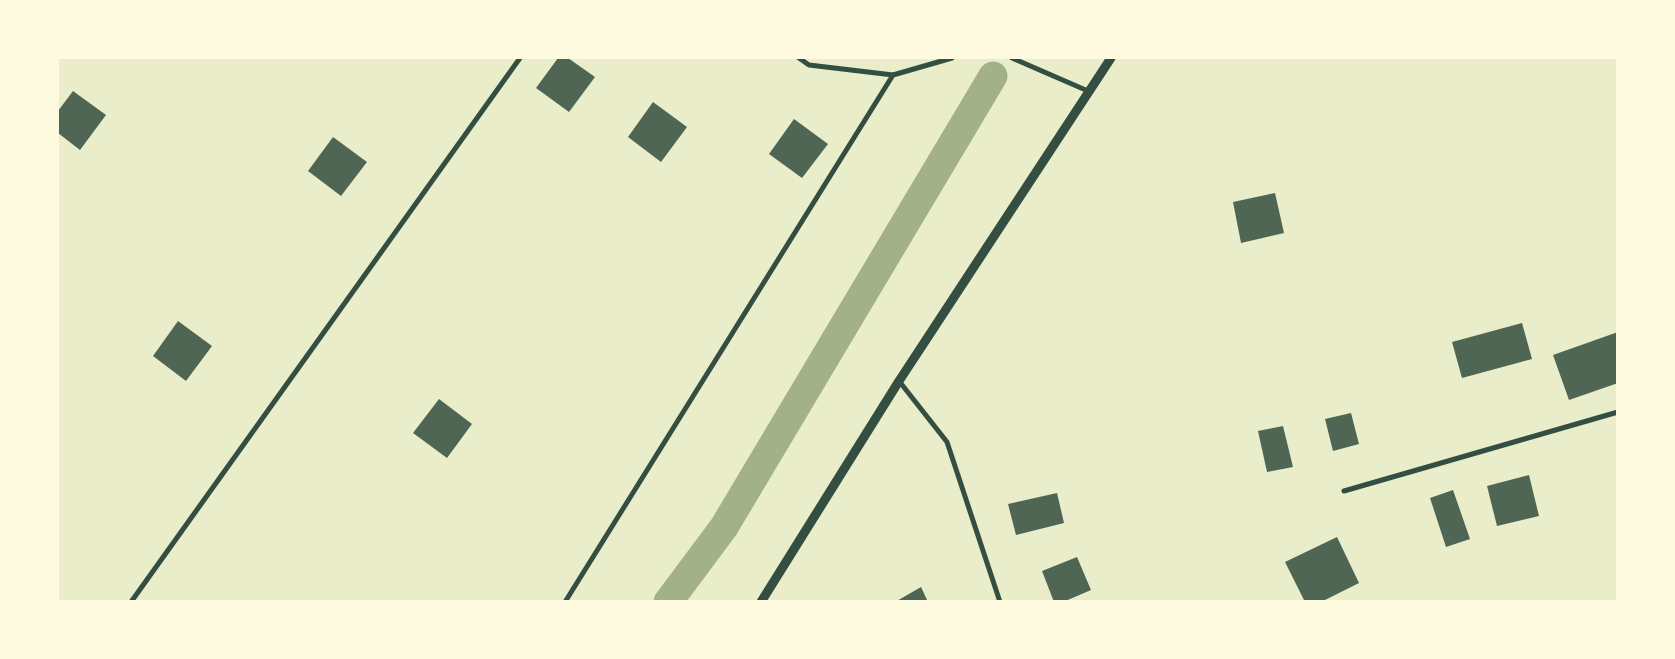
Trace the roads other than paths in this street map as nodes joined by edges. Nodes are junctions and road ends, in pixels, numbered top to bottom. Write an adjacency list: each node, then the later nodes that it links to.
1 (520, 58): 11 (street)
2 (799, 58): 6 (street)
3 (952, 58): 6 (street)
4 (1012, 58): 7 (street)
5 (1111, 58): 7 (street)
6 (893, 75): 12 (street)
7 (1088, 91): 8 (street)
8 (899, 382): 13 (street); 14 (street)
9 (1618, 412): 10 (street)
10 (1344, 490)
11 (131, 602)
12 (565, 602)
13 (761, 602)
14 (1000, 602)

